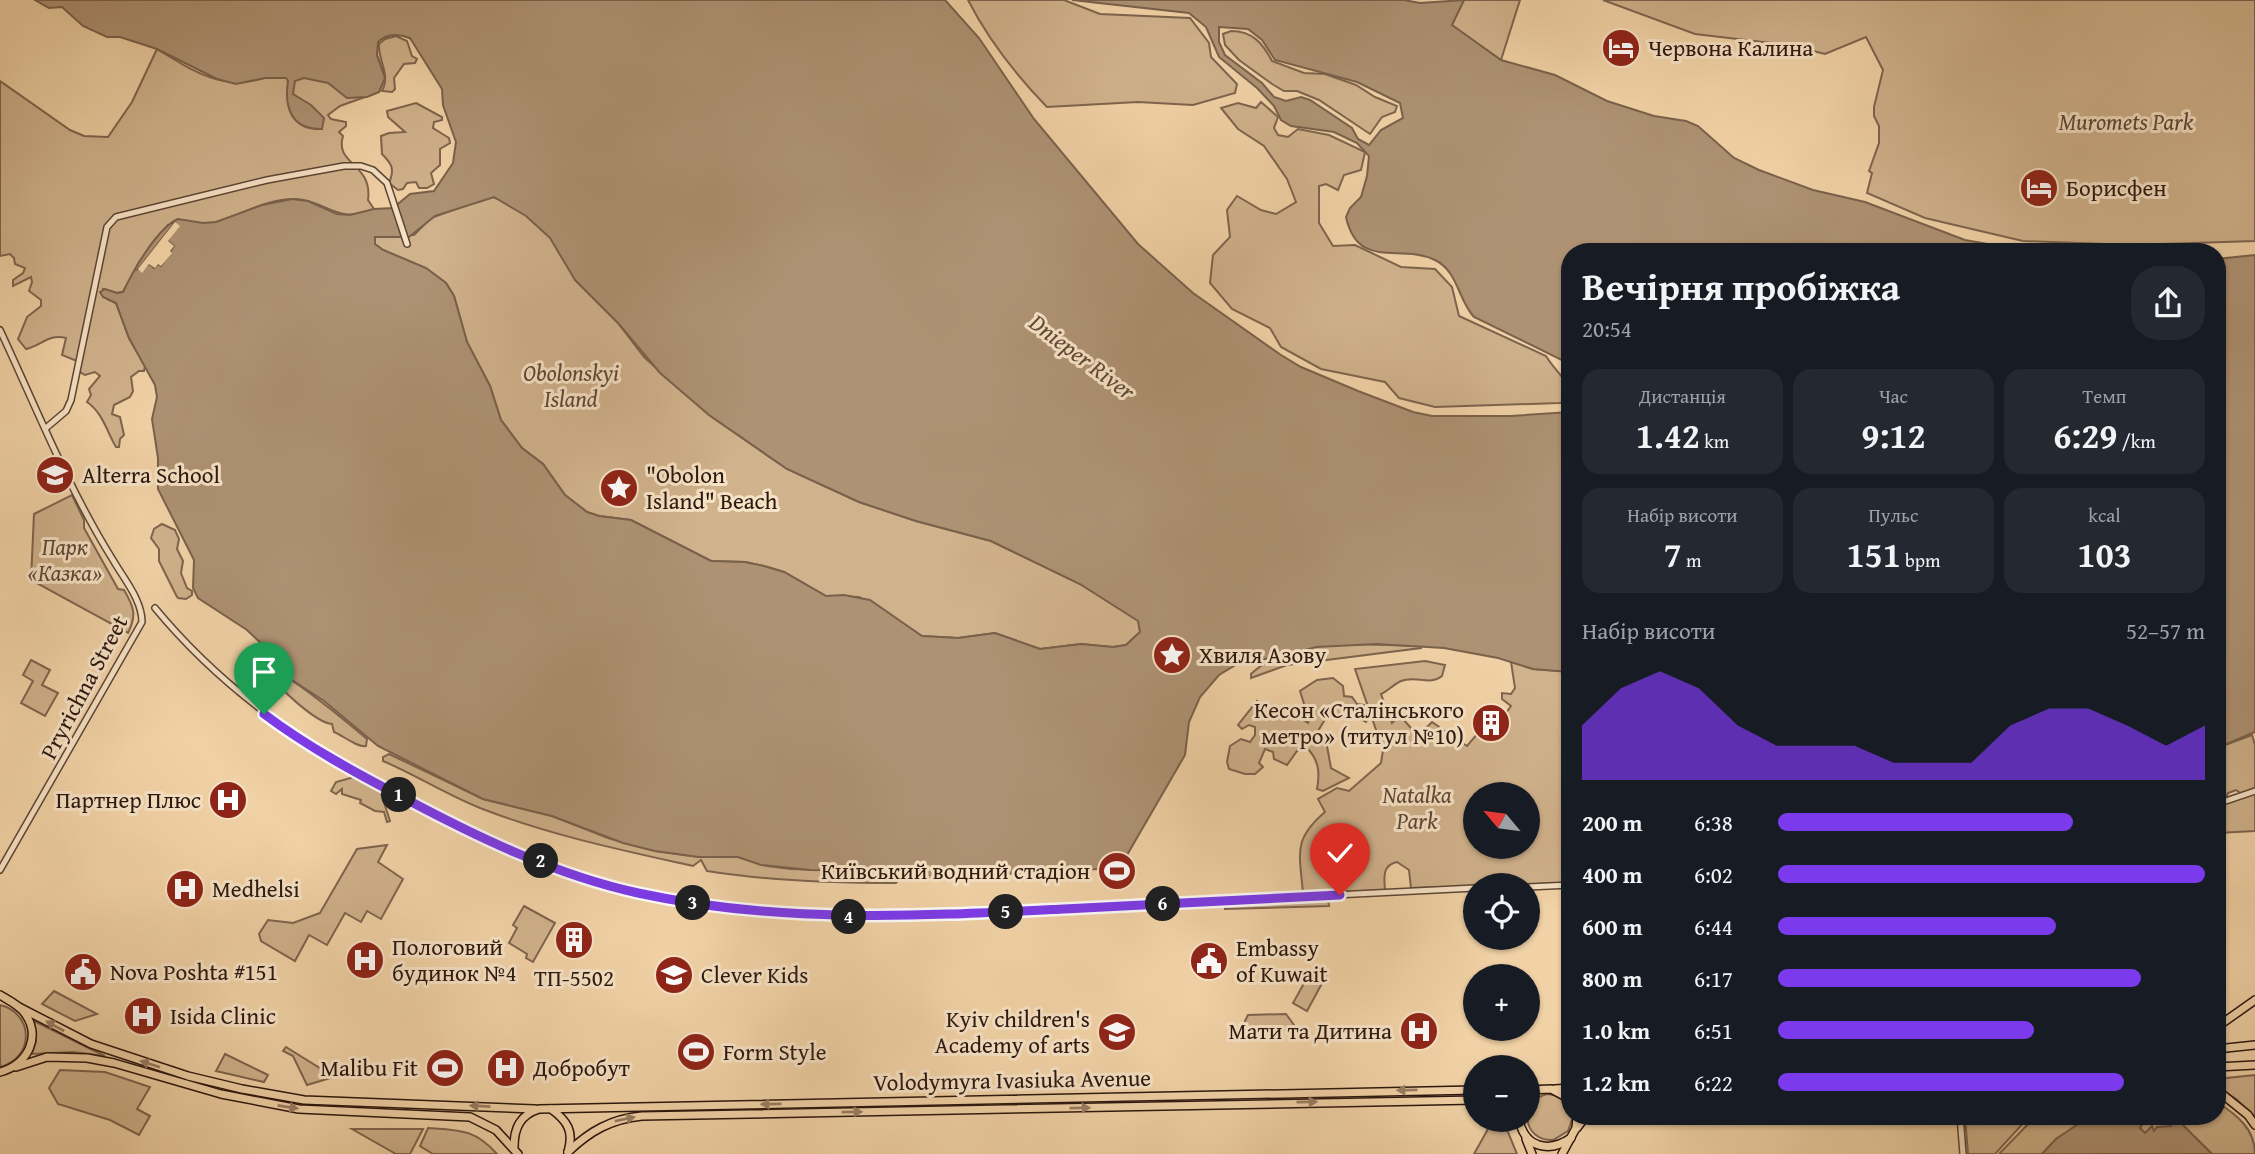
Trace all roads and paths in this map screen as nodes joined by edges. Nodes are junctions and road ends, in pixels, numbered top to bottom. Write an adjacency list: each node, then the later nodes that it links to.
1 (405, 243): 3 (street)
2 (0, 330): 3 (street, Pryrichna Street)
3 (46, 428): 7 (street, Pryrichna Street)
4 (155, 608): 10 (street)
5 (2255, 791): 6 (street)
6 (2226, 801)
7 (0, 870)
8 (1561, 885): 9 (street)
9 (1540, 886)
10 (1463, 889)
11 (3, 998): 13 (main road)
12 (2255, 1000): 14 (main road)
13 (19, 1006): 19 (main road); 31 (main road, one-way to 13)
14 (2226, 1021)
15 (2255, 1045): 16 (main road)
16 (2226, 1048)
17 (2255, 1065): 18 (main road)
18 (2226, 1067)
19 (13, 1068): 20 (main road); 21 (main road); 41 (main road, one-way to 41)
20 (0, 1072)
21 (0, 1078)
22 (1561, 1088): 23 (main road)
23 (1550, 1089): 25 (main road); 26 (main road)
24 (1463, 1090): 27 (main road, Volodymyra Ivasiuka Avenue, one-way to 27)
25 (1540, 1090)
26 (1561, 1094)
27 (1207, 1095): 30 (main road); 32 (main road, Volodymyra Ivasiuka Avenue, one-way to 32)
28 (2226, 1097): 36 (main road)
29 (1463, 1100): 30 (main road, Volodymyra Ivasiuka Avenue, one-way to 29)
30 (1207, 1105): 42 (main road, Volodymyra Ivasiuka Avenue, one-way to 30)
31 (540, 1109): 32 (main road, Volodymyra Ivasiuka Avenue); 41 (main road)
32 (550, 1109): 42 (main road)
33 (1576, 1125): 37 (main road)
34 (1578, 1125): 37 (main road)
35 (1961, 1125): 45 (street)
36 (2255, 1125)
37 (1576, 1128): 40 (main road)
38 (1522, 1132): 39 (main road)
39 (1526, 1138): 40 (main road); 43 (main road)
40 (1571, 1138): 44 (main road)
41 (516, 1151)
42 (567, 1153)
43 (1532, 1154)
44 (1562, 1154)
45 (1963, 1154)

